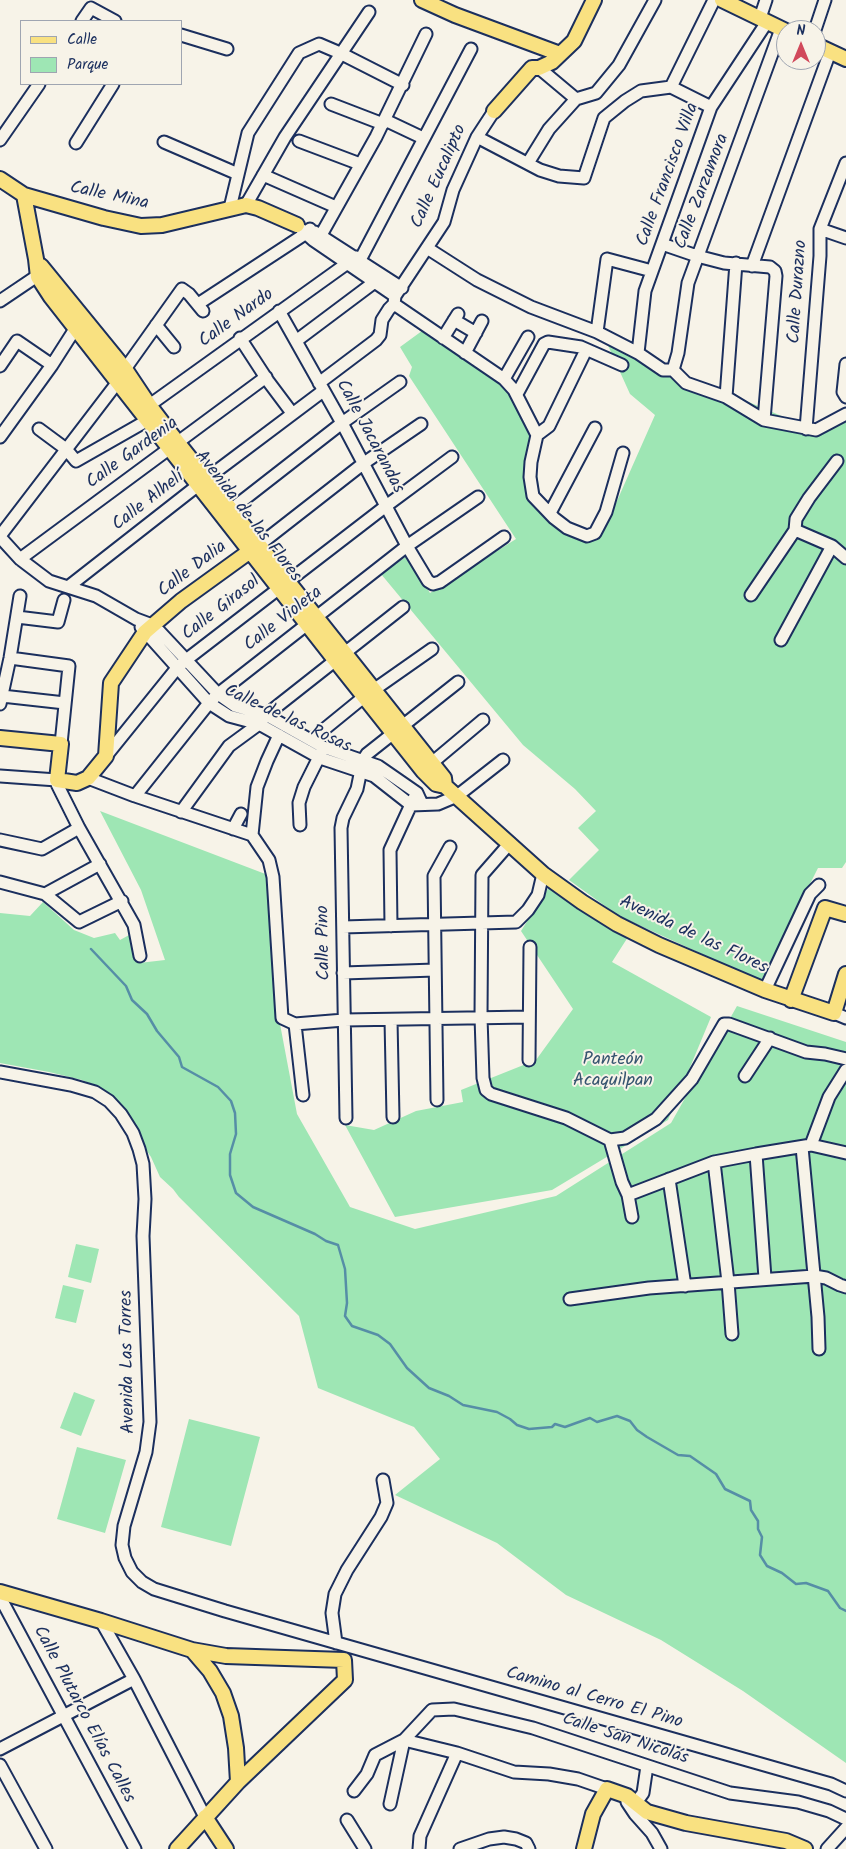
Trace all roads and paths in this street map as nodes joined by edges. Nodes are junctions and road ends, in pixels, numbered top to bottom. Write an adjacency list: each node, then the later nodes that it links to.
1 (422, 0): 22 (main road)
2 (594, 0): 22 (main road, Calle Eucalipto)
3 (655, 0): 29 (street)
4 (714, 0): 28 (street)
5 (722, 0): 11 (main road)
6 (766, 0): 11 (street, Calle Francisco Villa)
7 (825, 0): 12 (street)
8 (370, 12): 21 (street)
9 (83, 20): 10 (street)
10 (113, 20)
11 (763, 20): 13 (main road); 31 (street, Calle Francisco Villa)
12 (818, 20)
13 (776, 26)
14 (182, 34): 16 (street)
15 (426, 34): 27 (street)
16 (227, 49)
17 (471, 49): 35 (street)
18 (826, 50): 20 (main road)
19 (776, 51): 56 (street, Calle Zarzamora)
20 (830, 52): 23 (main road); 59 (street)
21 (340, 53): 27 (street); 43 (street); 44 (street)
22 (560, 54): 24 (main road, Calle Eucalipto)
23 (846, 59)
24 (539, 68): 29 (street); 32 (main road, Calle Eucalipto)
25 (38, 85): 36 (street)
26 (112, 85): 39 (street)
27 (402, 85): 33 (street)
28 (671, 87): 31 (street); 41 (street)
29 (576, 99): 41 (street)
30 (331, 104): 33 (street)
31 (711, 107): 54 (street, Calle Francisco Villa)
32 (494, 111): 34 (street, Calle Eucalipto)
33 (384, 122): 35 (street); 42 (street)
34 (477, 137): 41 (street); 55 (street, Calle Eucalipto)
35 (423, 138): 57 (street)
36 (0, 140)
37 (298, 141): 42 (street)
38 (164, 142): 43 (street)
39 (76, 143)
40 (846, 162): 51 (street, Calle Durazno)
41 (528, 163)
42 (360, 164): 48 (street)
43 (238, 174): 49 (street)
44 (263, 175): 47 (street); 48 (street)
45 (0, 179): 46 (main road)
46 (24, 195): 49 (main road, Calle Mina); 61 (main road, Avenida de las Flores)
47 (246, 205): 49 (main road, Calle Mina); 50 (main road)
48 (336, 206): 52 (street)
49 (230, 208)
50 (304, 229): 52 (street); 57 (street); 67 (street)
51 (820, 229): 53 (street); 102 (street, Calle Durazno)
52 (320, 235): 57 (street)
53 (846, 238)
54 (662, 244): 56 (street); 60 (street, Calle Francisco Villa)
55 (427, 248): 63 (street, Calle Eucalipto); 69 (street)
56 (697, 256): 58 (street); 86 (street, Calle Zarzamora)
57 (354, 260): 62 (street); 65 (street, Calle Nardo)
58 (736, 264): 59 (street); 94 (street)
59 (752, 266): 98 (street)
60 (652, 271): 69 (street); 80 (street, Calle Francisco Villa)
61 (41, 274): 64 (street); 68 (main road, Avenida de las Flores); 76 (main road, Avenida de las Flores)
62 (380, 279): 63 (street); 75 (street)
63 (397, 296): 73 (street); 74 (street, Calle Eucalipto)
64 (0, 301)
65 (279, 311): 72 (street, Calle Nardo); 75 (street, Calle Jacarandas)
66 (482, 321): 70 (street)
67 (156, 325): 77 (street); 85 (street)
68 (75, 329): 76 (main road, Avenida de las Flores); 82 (street)
69 (597, 332): 80 (street)
70 (476, 333): 73 (street); 79 (street)
71 (528, 337): 88 (street)
72 (240, 338): 87 (street); 95 (street, Calle Nardo)
73 (443, 338): 79 (street)
74 (376, 340): 91 (street, Calle Alhelí)
75 (296, 341): 91 (street, Calle Jacarandas)
76 (93, 342): 85 (main road, Avenida de las Flores); 89 (main road, Avenida de las Flores)
77 (174, 347)
78 (586, 350): 83 (street); 92 (street); 104 (street)
79 (465, 353): 88 (street)
80 (638, 353): 86 (street)
81 (846, 364): 93 (street)
82 (52, 365): 84 (street); 105 (street)
83 (622, 365)
84 (0, 366)
85 (124, 369): 89 (street); 95 (main road, Avenida de las Flores)
86 (672, 370): 94 (street)
87 (266, 377): 96 (street); 106 (street, Calle Gardenia)
88 (504, 379): 92 (street)
89 (115, 380): 95 (main road, Avenida de las Flores); 107 (street)
90 (400, 382): 99 (street)
91 (321, 387): 96 (street, Calle Alhelí); 99 (street, Calle Jacarandas)
92 (517, 394): 104 (street)
93 (845, 395)
94 (726, 398): 98 (street)
95 (146, 412): 106 (main road, Avenida de las Flores); 107 (street, Calle Nardo)
96 (292, 413): 112 (street, Calle Alhelí)
97 (846, 414): 102 (street)
98 (764, 420): 102 (street)
99 (342, 423): 111 (street, Calle Jacarandas); 115 (street)
100 (421, 424): 111 (street, Calle Dalia)
101 (595, 428): 116 (street)
102 (806, 428)
103 (39, 429): 107 (street)
104 (537, 435): 116 (street)
105 (0, 437)
106 (174, 446): 112 (main road, Avenida de las Flores); 124 (street, Calle Gardenia)
107 (66, 449): 118 (street)
108 (623, 453): 116 (street)
109 (452, 456): 114 (street, Calle Girasol)
110 (837, 461): 117 (street)
111 (364, 463): 114 (street, Calle Jacarandas); 122 (street, Calle Dalia)
112 (202, 482): 115 (main road, Avenida de las Flores); 126 (street, Calle Alhelí)
113 (478, 497): 120 (street, Calle Violeta)
114 (386, 506): 120 (street, Calle Jacarandas); 125 (street, Calle Girasol)
115 (227, 512): 122 (main road, Avenida de las Flores)
116 (550, 513)
117 (795, 530): 121 (street); 127 (street)
118 (0, 537): 124 (street, Calle de las Rosas)
119 (504, 537): 120 (street, Calle Jacarandas)
120 (407, 546): 132 (street, Calle Violeta)
121 (832, 546): 123 (street); 134 (street)
122 (255, 548): 125 (main road, Avenida de las Flores); 133 (main road, Calle Dalia)
123 (846, 558)
124 (20, 559): 126 (street, Calle de las Rosas)
125 (283, 585): 132 (main road, Avenida de las Flores); 138 (street, Calle Girasol)
126 (68, 587): 133 (street, Calle de las Rosas)
127 (751, 595)
128 (20, 596): 131 (street)
129 (64, 600): 131 (street)
130 (403, 608): 136 (street)
131 (17, 617): 137 (street)
132 (312, 621): 136 (main road, Avenida de las Flores); 141 (street, Calle Violeta)
133 (149, 629): 138 (street, Calle de las Rosas); 153 (main road, Calle Dalia)
134 (781, 640)
135 (432, 649): 140 (street)
136 (340, 657): 140 (main road, Avenida de las Flores); 145 (street)
137 (10, 658): 142 (street); 143 (street)
138 (181, 664): 141 (street, Calle de las Rosas); 144 (street, Calle de las Rosas); 153 (street, Calle Girasol)
139 (458, 682): 147 (street)
140 (369, 693): 147 (main road, Avenida de las Flores); 150 (street)
141 (218, 694): 144 (street, Calle Violeta); 145 (street, Calle de las Rosas)
142 (1, 700): 143 (street)
143 (65, 703): 151 (street)
144 (208, 703): 145 (street, Calle de las Rosas); 161 (street, Calle Violeta)
145 (262, 720): 148 (street, Calle de las Rosas); 150 (street, Calle de las Rosas); 164 (street)
146 (483, 720): 157 (street)
147 (398, 730): 156 (street); 157 (main road, Avenida de las Flores)
148 (279, 736): 154 (street, Calle de las Rosas); 169 (street)
149 (0, 738): 151 (main road)
150 (311, 740): 152 (street, Calle de las Rosas)
151 (61, 744): 160 (main road)
152 (323, 746): 154 (street); 156 (street, Calle de las Rosas)
153 (106, 756): 159 (main road, Calle Girasol)
154 (320, 758): 156 (street, Calle de las Rosas); 166 (street)
155 (503, 760): 162 (street)
156 (362, 766): 163 (street, Calle de las Rosas); 183 (street, Calle Pino)
157 (427, 767): 162 (main road, Avenida de las Flores)
158 (0, 776): 160 (street)
159 (88, 778): 160 (main road); 161 (street)
160 (57, 780): 167 (street)
161 (135, 796): 164 (street)
162 (457, 796): 163 (street); 171 (main road, Avenida de las Flores)
163 (417, 801): 182 (street)
164 (182, 812): 168 (street)
165 (241, 814): 168 (street)
166 (300, 825)
167 (79, 828): 170 (street); 173 (street)
168 (233, 829): 169 (street)
169 (252, 835): 197 (street)
170 (0, 840)
171 (510, 843): 174 (main road, Avenida de las Flores); 180 (street)
172 (450, 846): 181 (street)
173 (100, 864): 177 (street); 178 (street)
174 (543, 874): 180 (street); 189 (main road, Avenida de las Flores)
175 (0, 882): 177 (street)
176 (819, 885): 189 (street)
177 (45, 894): 178 (street)
178 (122, 900): 185 (street)
179 (846, 914): 190 (main road)
180 (481, 924): 181 (street); 192 (street)
181 (435, 925): 182 (street); 186 (street)
182 (391, 926): 183 (street)
183 (343, 927): 187 (street, Calle Pino)
184 (530, 947): 193 (street)
185 (140, 956)
186 (435, 970): 187 (street); 194 (street)
187 (343, 973): 195 (street, Calle Pino)
188 (846, 974): 191 (main road)
189 (765, 990): 190 (main road, Avenida de las Flores)
190 (791, 1000): 191 (main road, Avenida de las Flores)
191 (840, 1016)
192 (481, 1017): 193 (street); 194 (street); 208 (street)
193 (529, 1017): 200 (street)
194 (435, 1018): 196 (street); 205 (street)
195 (344, 1020): 196 (street); 197 (street); 207 (street, Calle Pino)
196 (391, 1020): 206 (street)
197 (295, 1024): 204 (street)
198 (770, 1038): 199 (street); 203 (street); 208 (street)
199 (846, 1059)
200 (529, 1060)
201 (846, 1070): 209 (street)
202 (0, 1072): 228 (street, Avenida Las Torres)
203 (745, 1076)
204 (303, 1095)
205 (438, 1100)
206 (393, 1117)
207 (346, 1118)
208 (610, 1140): 214 (street)
209 (806, 1146): 210 (street); 211 (street); 216 (street)
210 (846, 1153)
211 (756, 1154): 212 (street); 217 (street)
212 (714, 1162): 213 (street); 218 (street)
213 (669, 1179): 214 (street); 219 (street)
214 (628, 1194): 215 (street)
215 (632, 1217)
216 (814, 1276): 217 (street); 220 (street); 223 (street)
217 (765, 1278): 218 (street)
218 (728, 1282): 219 (street); 222 (street)
219 (685, 1286): 221 (street)
220 (846, 1286)
221 (570, 1299)
222 (732, 1334)
223 (819, 1349)
224 (383, 1480): 228 (street)
225 (0, 1592): 227 (main road)
226 (0, 1596): 232 (street, Calle Plutarco Elías Calles)
227 (102, 1621): 229 (main road); 231 (street)
228 (341, 1644): 230 (street); 241 (street, Camino al Cerro El Pino)
229 (192, 1650): 230 (main road); 238 (main road)
230 (344, 1660): 238 (main road)
231 (134, 1679): 232 (street); 244 (street)
232 (63, 1716): 234 (street); 249 (street, Calle Plutarco Elías Calles)
233 (404, 1740): 235 (street); 237 (street, Calle San Nicolás); 240 (street); 243 (street)
234 (0, 1749)
235 (457, 1752): 239 (street); 253 (street)
236 (0, 1765): 248 (street)
237 (647, 1766): 242 (street); 245 (street, Calle San Nicolás)
238 (238, 1782): 244 (main road)
239 (607, 1789): 242 (main road); 256 (main road)
240 (354, 1791)
241 (846, 1791)
242 (631, 1800): 257 (street); 258 (main road)
243 (390, 1804)
244 (205, 1817): 250 (main road); 251 (main road)
245 (846, 1819)
246 (347, 1820): 252 (street)
247 (846, 1828): 259 (street)
248 (46, 1849)
249 (135, 1849)
250 (177, 1849)
251 (226, 1849)
252 (365, 1849)
253 (419, 1849)
254 (460, 1849): 255 (street)
255 (529, 1849)
256 (584, 1849)
257 (661, 1849)
258 (805, 1849)
259 (827, 1849)

